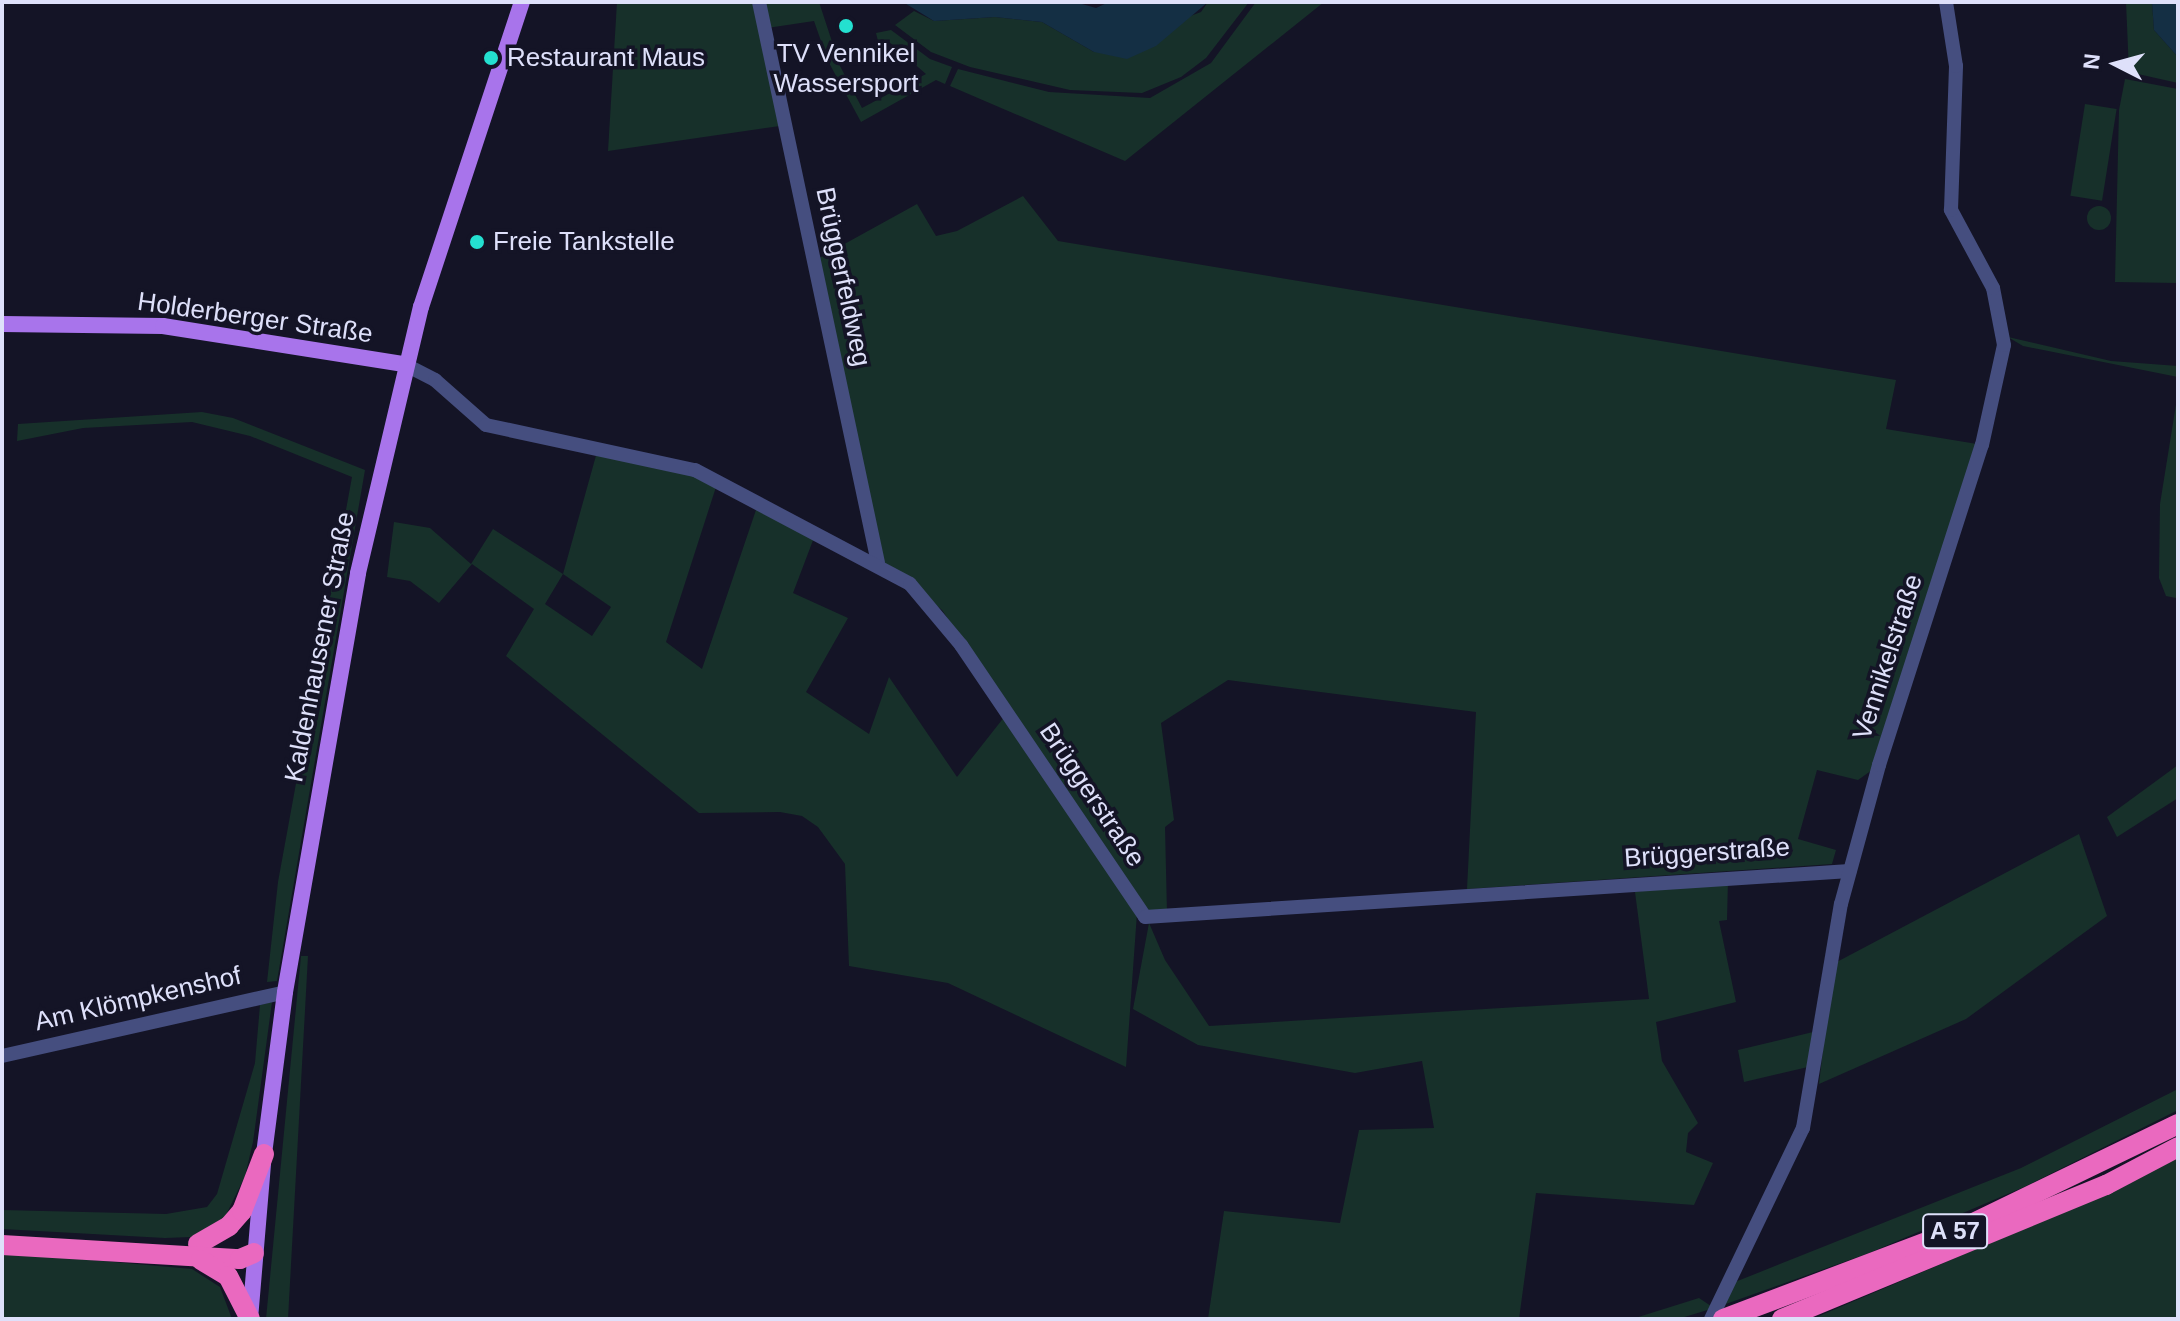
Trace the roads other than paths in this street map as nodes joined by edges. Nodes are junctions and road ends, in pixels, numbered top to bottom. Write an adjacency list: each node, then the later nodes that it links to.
1 (522, 2): 5 (main road, Kaldenhausener Straße)
2 (759, 2): 6 (street, Brüggerfeldweg)
3 (1946, 2): 7 (street, Vennikelstraße)
4 (2, 324): 5 (main road, Holderberger Straße)
5 (404, 364): 6 (street, Brüggerstraße); 8 (main road, Kaldenhausener Straße)
6 (878, 563): 7 (street, Brüggerstraße)
7 (1850, 871): 18 (street, Vennikelstraße)
8 (285, 992): 9 (street, Am Klömpkenshof); 12 (main road, Kaldenhausener Straße)
9 (2, 1056)
10 (2178, 1124): 19 (highway, A 57)
11 (2178, 1147): 20 (highway, A 57)
12 (264, 1154): 15 (highway); 16 (main road, Kaldenhausener Straße)
13 (2, 1237): 15 (highway)
14 (2, 1245): 15 (highway)
15 (192, 1250): 16 (highway); 17 (highway)
16 (254, 1253): 17 (main road, Kaldenhausener Straße)
17 (250, 1319)
18 (1711, 1319)
19 (1723, 1319)
20 (1782, 1319)

